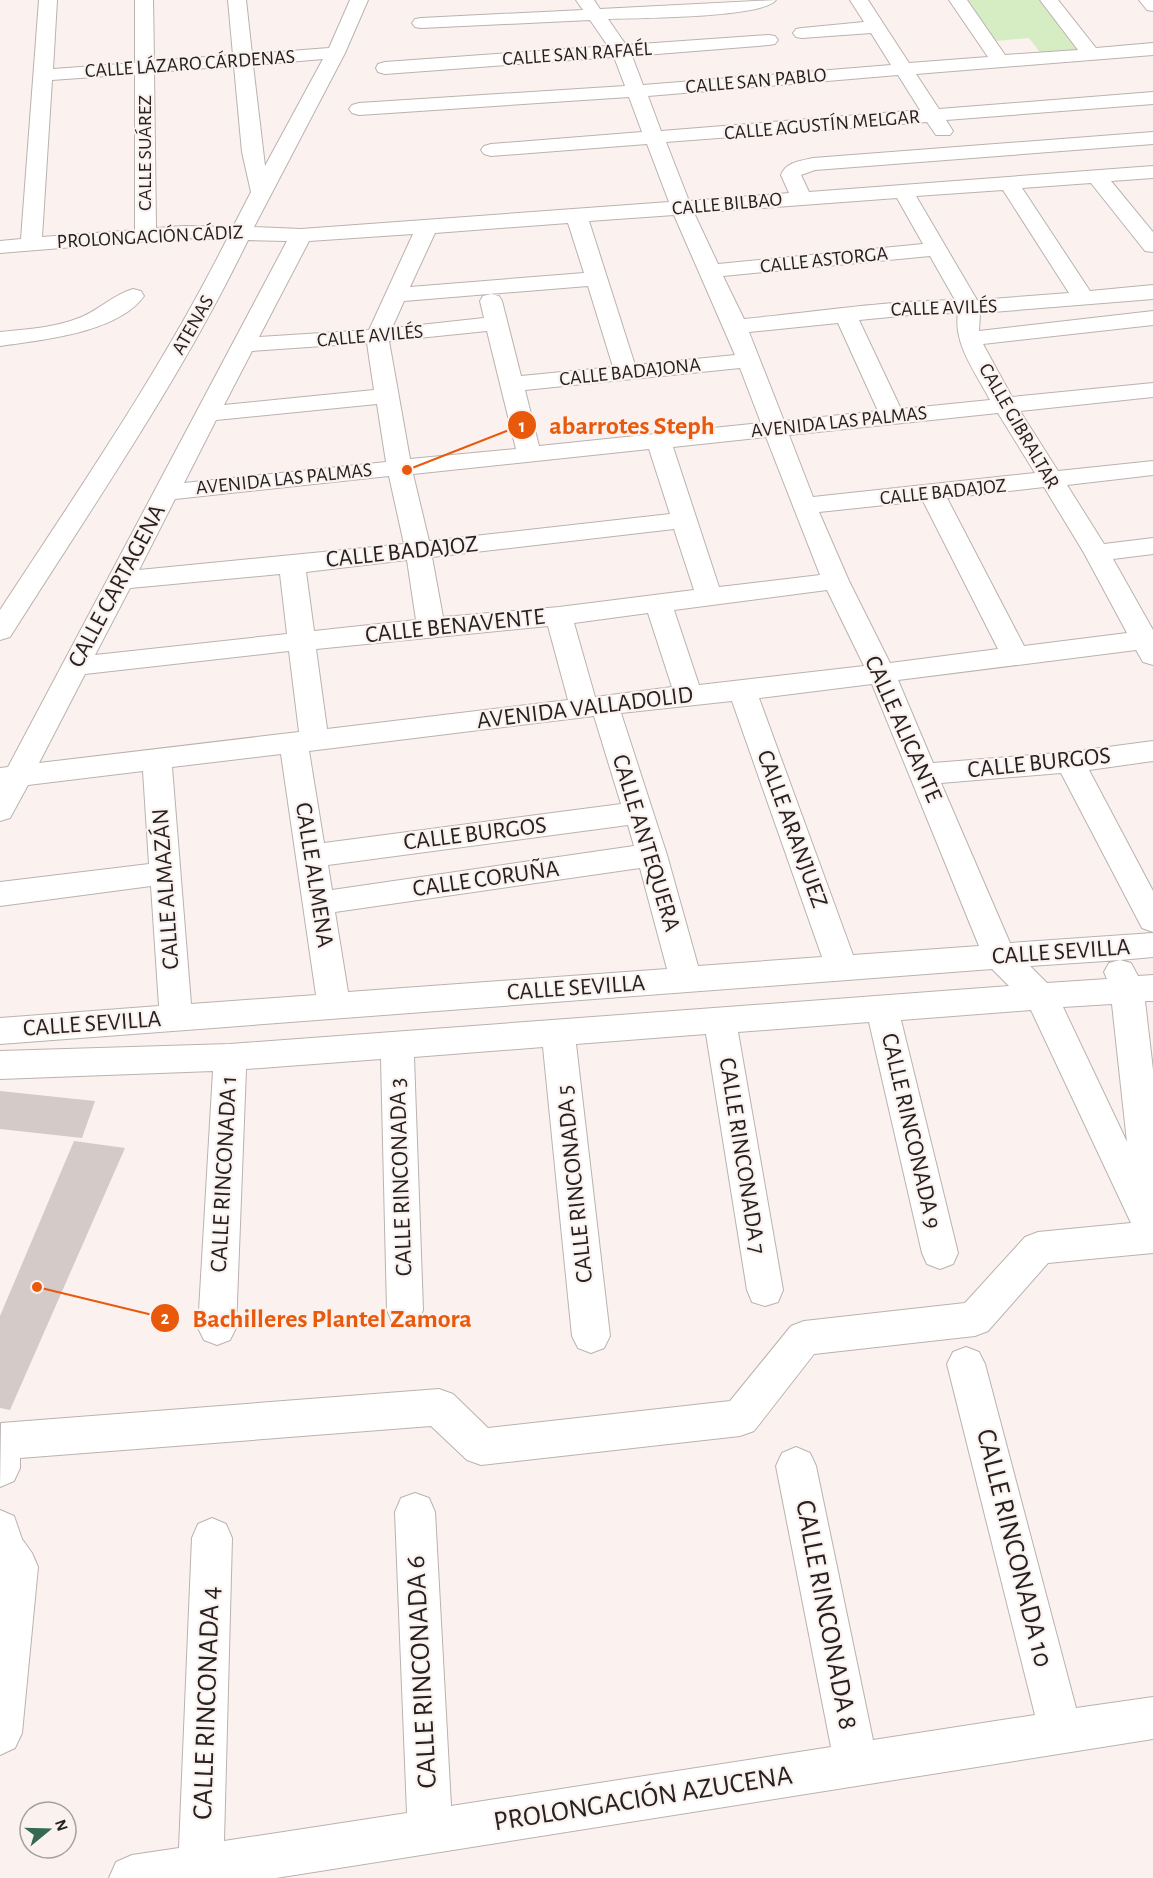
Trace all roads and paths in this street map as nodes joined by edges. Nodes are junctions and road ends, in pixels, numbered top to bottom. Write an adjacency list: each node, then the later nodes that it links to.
1 (48, 0): 28 (street)
2 (144, 0): 25 (street, CALLE SUÁREZ)
3 (237, 0): 23 (street)
4 (488, 0): 14 (street)
5 (767, 0): 11 (street)
6 (859, 0): 16 (street)
7 (958, 0): 24 (street)
8 (1049, 0): 22 (street)
9 (1148, 0): 12 (street)
10 (354, 1): 21 (street, ATENAS)
11 (676, 5): 13 (street)
12 (1153, 6)
13 (590, 7): 14 (street); 20 (street, CALLE ALICANTE)
14 (492, 20): 15 (street)
15 (421, 23)
16 (875, 27): 17 (street); 27 (street)
17 (802, 33)
18 (769, 40): 20 (street, CALLE SAN RAFAÉL)
19 (1153, 49): 22 (street, CALLE SAN PABLO)
20 (621, 51): 26 (street, CALLE SAN RAFAÉL); 29 (street, CALLE ALICANTE)
21 (336, 53): 23 (street, CALLE LÁZARO CÁRDENAS); 42 (street, ATENAS)
22 (1092, 55): 24 (street, CALLE SAN PABLO)
23 (243, 60): 25 (street, CALLE LÁZARO CÁRDENAS); 42 (street)
24 (1001, 63): 27 (street, CALLE SAN PABLO)
25 (145, 68): 28 (street, CALLE LÁZARO CÁRDENAS); 48 (street, CALLE SUÁREZ)
26 (385, 68)
27 (904, 69): 29 (street, CALLE SAN PABLO); 32 (street)
28 (44, 75): 51 (street)
29 (637, 91): 31 (street, CALLE SAN PABLO); 33 (street, CALLE ALICANTE)
30 (1153, 98): 32 (street, CALLE AGUSTÍN MELGAR)
31 (359, 109)
32 (934, 116): 33 (street, CALLE AGUSTÍN MELGAR); 36 (street)
33 (655, 138): 35 (street, CALLE AGUSTÍN MELGAR); 44 (street, CALLE ALICANTE)
34 (1153, 138): 36 (street)
35 (492, 150)
36 (959, 158): 39 (street); 40 (street); 43 (street)
37 (1153, 172): 38 (street, CALLE BILBAO)
38 (1097, 177): 39 (street, CALLE BILBAO); 50 (street)
39 (1003, 183): 40 (street, CALLE BILBAO); 60 (street)
40 (945, 188): 41 (street, CALLE BILBAO)
41 (903, 191): 43 (street, CALLE BILBAO); 53 (street)
42 (261, 192): 47 (street, ATENAS)
43 (801, 198): 44 (street, CALLE BILBAO)
44 (681, 208): 45 (street, CALLE BILBAO); 54 (street, CALLE ALICANTE)
45 (577, 217): 46 (street, CALLE BILBAO); 55 (street)
46 (428, 227): 49 (street, CALLE BILBAO); 58 (street)
47 (241, 232): 48 (street, PROLONGACIÓN CÁDIZ); 49 (street, PROLONGACIÓN CÁDIZ); 98 (street, ATENAS)
48 (146, 234): 51 (street, PROLONGACIÓN CÁDIZ)
49 (301, 235): 69 (street, CALLE CARTAGENA)
50 (1150, 238)
51 (31, 243): 52 (street, PROLONGACIÓN CÁDIZ)
52 (0, 247)
53 (938, 249): 54 (street, CALLE ASTORGA); 61 (street)
54 (710, 271): 65 (street, CALLE ALICANTE)
55 (597, 279): 56 (street); 71 (street)
56 (488, 289): 58 (street); 64 (street)
57 (1153, 292): 60 (street, CALLE AVILÉS)
58 (395, 295): 66 (street)
59 (133, 296): 67 (street)
60 (1083, 298): 61 (street, CALLE AVILÉS)
61 (970, 306): 62 (street, CALLE AVILÉS); 68 (street, CALLE GIBRALTAR)
62 (845, 314): 65 (street, CALLE AVILÉS); 77 (street)
63 (1153, 318): 68 (street)
64 (496, 322): 66 (street, CALLE AVILÉS); 72 (street)
65 (736, 327): 70 (street, CALLE ALICANTE)
66 (377, 336): 69 (street, CALLE AVILÉS); 74 (street)
67 (0, 339)
68 (969, 339): 75 (street, CALLE GIBRALTAR)
69 (244, 345): 76 (street, CALLE CARTAGENA)
70 (749, 360): 71 (street, CALLE BADAJONA); 78 (street, CALLE ALICANTE)
71 (626, 372): 72 (street, CALLE BADAJONA)
72 (512, 384): 80 (street)
73 (1153, 390): 75 (street, AVENIDA LAS PALMAS)
74 (387, 396): 76 (street); 81 (street)
75 (1005, 406): 77 (street, AVENIDA LAS PALMAS); 83 (street, CALLE GIBRALTAR)
76 (209, 414): 84 (street, CALLE CARTAGENA)
77 (892, 417): 78 (street, AVENIDA LAS PALMAS)
78 (775, 428): 79 (street, AVENIDA LAS PALMAS); 86 (street, CALLE ALICANTE)
79 (659, 442): 80 (street, AVENIDA LAS PALMAS); 87 (street)
80 (529, 454): 81 (street, AVENIDA LAS PALMAS)
81 (399, 467): 84 (street, AVENIDA LAS PALMAS); 89 (street)
82 (1153, 468): 83 (street, CALLE BADAJOZ)
83 (1050, 480): 85 (street, CALLE BADAJOZ); 90 (street, CALLE GIBRALTAR)
84 (167, 492): 92 (street, CALLE CARTAGENA)
85 (932, 493): 86 (street, CALLE BADAJOZ); 101 (street)
86 (804, 506): 93 (street, CALLE ALICANTE)
87 (683, 520): 89 (street, CALLE BADAJOZ); 94 (street)
88 (1153, 546): 90 (street)
89 (418, 551): 91 (street, CALLE BADAJOZ); 97 (street)
90 (1098, 553): 100 (street, CALLE GIBRALTAR)
91 (292, 564): 92 (street, CALLE BADAJOZ); 99 (street, CALLE ALMENA)
92 (120, 580): 102 (street, CALLE CARTAGENA)
93 (836, 581): 94 (street, CALLE BENAVENTE); 103 (street, CALLE ALICANTE)
94 (709, 596): 95 (street, CALLE BENAVENTE)
95 (657, 602): 96 (street, CALLE BENAVENTE); 105 (street)
96 (559, 616): 97 (street, CALLE BENAVENTE); 106 (street, CALLE ANTEQUERA)
97 (431, 627): 99 (street, CALLE BENAVENTE)
98 (0, 631)
99 (302, 642): 102 (street, CALLE BENAVENTE); 107 (street, CALLE ALMENA)
100 (1150, 645): 101 (street, AVENIDA VALLADOLID)
101 (1015, 656): 103 (street, AVENIDA VALLADOLID)
102 (75, 666): 112 (street, CALLE CARTAGENA)
103 (881, 673): 104 (street, AVENIDA VALLADOLID); 111 (street, CALLE ALICANTE)
104 (742, 691): 105 (street, AVENIDA VALLADOLID); 124 (street, CALLE ARANJUEZ)
105 (688, 695): 106 (street, AVENIDA VALLADOLID)
106 (595, 707): 107 (street, AVENIDA VALLADOLID); 114 (street, CALLE ANTEQUERA)
107 (304, 742): 109 (street, AVENIDA VALLADOLID); 116 (street, CALLE ALMENA)
108 (1153, 751): 110 (street, CALLE BURGOS)
109 (157, 760): 112 (street, AVENIDA VALLADOLID); 117 (street, CALLE ALMAZÁN)
110 (1070, 762): 111 (street, CALLE BURGOS); 120 (street)
111 (924, 774): 123 (street, CALLE ALICANTE)
112 (8, 777): 113 (street, CALLE CARTAGENA)
113 (0, 810)
114 (638, 813): 115 (street, CALLE ANTEQUERA); 116 (street, CALLE BURGOS)
115 (652, 855): 119 (street, CALLE CORUÑA); 125 (street, CALLE ANTEQUERA)
116 (312, 856): 119 (street, CALLE ALMENA)
117 (165, 873): 118 (street); 131 (street, CALLE ALMAZÁN)
118 (0, 894)
119 (319, 903): 129 (street, CALLE ALMENA)
120 (1153, 920)
121 (1153, 945): 122 (street, CALLE SEVILLA)
122 (1111, 948): 123 (street, CALLE SEVILLA); 126 (street)
123 (999, 956): 124 (street, CALLE SEVILLA); 128 (street, CALLE ALICANTE)
124 (842, 968): 125 (street, CALLE SEVILLA)
125 (686, 980): 127 (street, CALLE SEVILLA)
126 (1140, 989): 128 (street, CALLE SEVILLA); 139 (street)
127 (442, 998): 129 (street, CALLE SEVILLA); 135 (street)
128 (1042, 998): 130 (street, CALLE SEVILLA); 140 (street, CALLE ALICANTE)
129 (333, 1006): 131 (street, CALLE SEVILLA)
130 (882, 1010): 132 (street, CALLE SEVILLA); 142 (street, CALLE RINCONADA 9)
131 (176, 1018): 133 (street, CALLE SEVILLA)
132 (720, 1021): 134 (street, CALLE SEVILLA); 143 (street, CALLE RINCONADA 7)
133 (0, 1031)
134 (558, 1033): 135 (street, CALLE SEVILLA); 146 (street, CALLE RINCONADA 5)
135 (444, 1041): 136 (street, CALLE SEVILLA)
136 (397, 1045): 137 (street, CALLE SEVILLA); 144 (street, CALLE RINCONADA 3)
137 (230, 1057): 138 (street, CALLE SEVILLA); 145 (street, CALLE RINCONADA 1)
138 (0, 1065)
139 (1153, 1217)
140 (1153, 1232)
141 (1153, 1237): 148 (street)
142 (940, 1253)
143 (765, 1290)
144 (405, 1310)
145 (217, 1328)
146 (591, 1336)
147 (966, 1364): 157 (street, CALLE RINCONADA 10)
148 (1, 1442): 150 (street)
149 (796, 1466): 158 (street, CALLE RINCONADA 8)
150 (0, 1468)
151 (415, 1512): 159 (street, CALLE RINCONADA 6)
152 (0, 1530): 154 (street)
153 (212, 1538): 160 (street, CALLE RINCONADA 4)
154 (3, 1669): 156 (street)
155 (1153, 1718): 157 (street, PROLONGACIÓN AZUCENA)
156 (0, 1733)
157 (1061, 1733): 158 (street, PROLONGACIÓN AZUCENA)
158 (856, 1765): 159 (street, PROLONGACIÓN AZUCENA)
159 (430, 1832): 160 (street, PROLONGACIÓN AZUCENA)
160 (201, 1868): 161 (street, PROLONGACIÓN AZUCENA)
161 (132, 1878)

